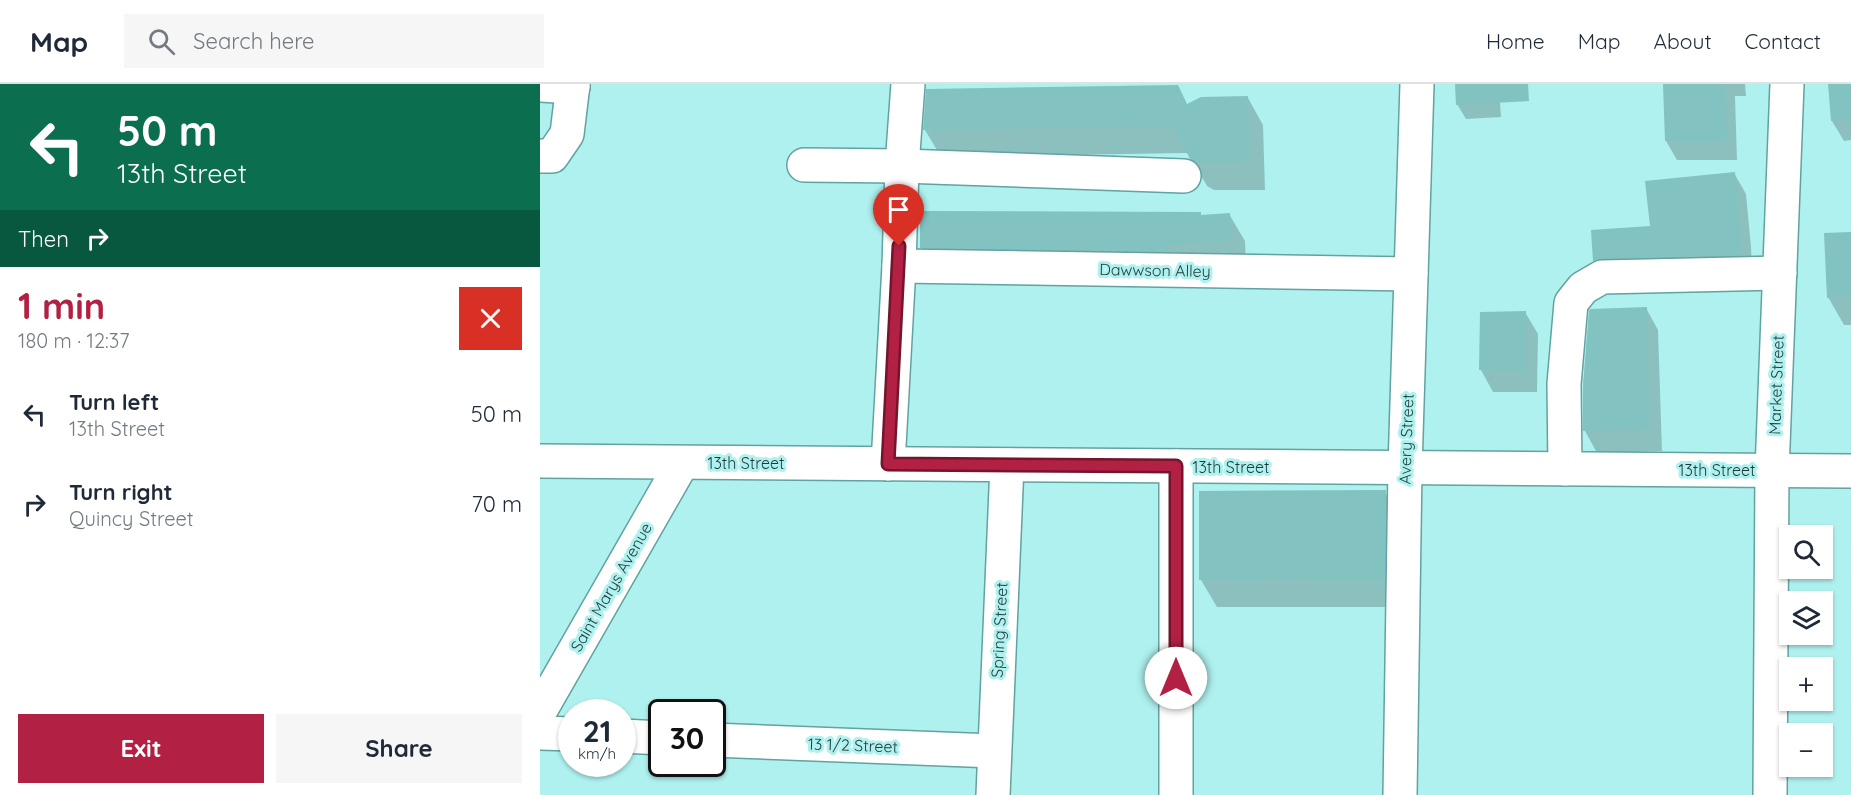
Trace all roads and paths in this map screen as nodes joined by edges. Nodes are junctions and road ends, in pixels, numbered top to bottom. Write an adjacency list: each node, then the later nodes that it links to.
1 (908, 84): 8 (street)
2 (1417, 84): 12 (street, Avery Street)
3 (1787, 84): 11 (street, Market Street)
4 (540, 85): 5 (street)
5 (573, 85): 6 (street)
6 (540, 156)
7 (804, 165): 8 (street)
8 (902, 166): 9 (street); 10 (street)
9 (1184, 176)
10 (899, 266): 12 (street, Dawwson Alley); 15 (street)
11 (1780, 273): 19 (street); 20 (street, Market Street)
12 (1411, 274): 18 (street, Avery Street)
13 (540, 461): 14 (street, 13th Street)
14 (682, 462): 15 (street, 13th Street); 22 (street, Saint Marys Avenue)
15 (888, 464): 16 (street, 13th Street)
16 (1007, 465): 17 (street, 13th Street); 26 (street, Spring Street)
17 (1176, 466): 18 (street, 13th Street); 28 (street)
18 (1405, 468): 19 (street, 13th Street); 29 (street, Avery Street)
19 (1565, 469): 20 (street, 13th Street)
20 (1772, 471): 21 (street, 13th Street); 30 (street, Market Street)
21 (1851, 471)
22 (540, 711)
23 (540, 733): 24 (street)
24 (558, 734)
25 (726, 741): 26 (street, 13 1/2 Street)
26 (994, 751): 27 (street, Spring Street)
27 (993, 795)
28 (1176, 795)
29 (1400, 795)
30 (1770, 795)

